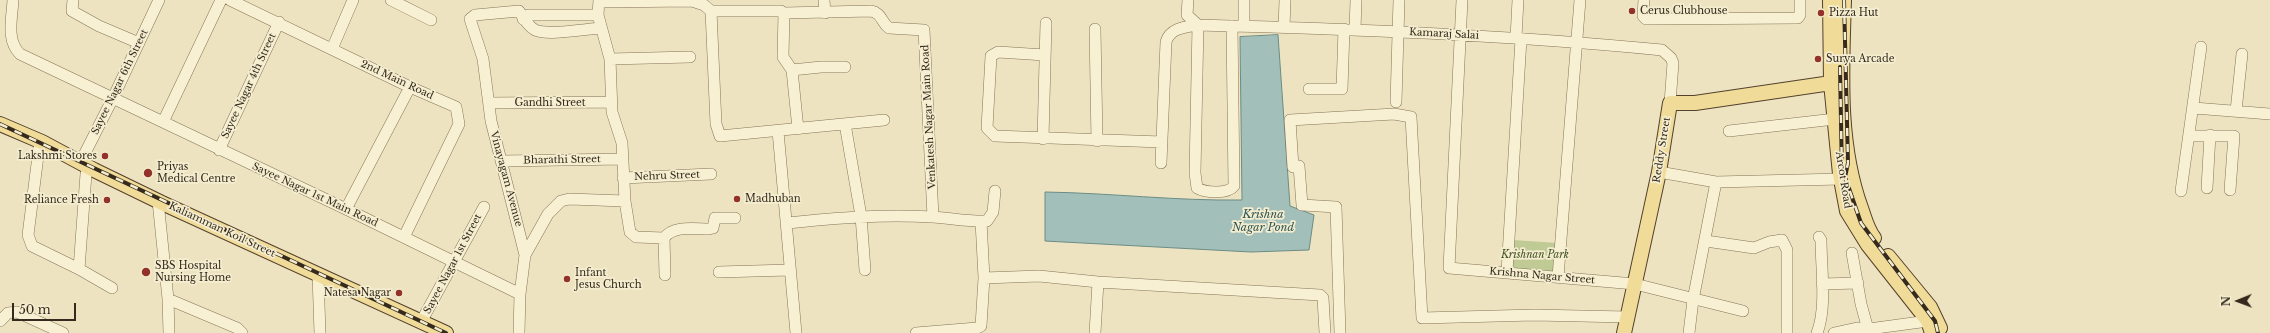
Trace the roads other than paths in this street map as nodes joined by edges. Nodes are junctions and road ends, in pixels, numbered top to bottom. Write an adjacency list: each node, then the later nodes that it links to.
1 (13, 0): 53 (street, Sayee Nagar 1st Main Road)
2 (73, 0): 41 (street)
3 (159, 0): 41 (street, Sayee Nagar 6th Street)
4 (221, 0): 63 (street)
5 (230, 0): 28 (street, 2nd Main Road)
6 (353, 0): 43 (street)
7 (391, 0): 27 (street)
8 (824, 0): 24 (street)
9 (1188, 0): 34 (street)
10 (1244, 0): 30 (street)
11 (1285, 0): 32 (street)
12 (1356, 0): 36 (street)
13 (1399, 0): 37 (street)
14 (1462, 0): 38 (street)
15 (1518, 0): 39 (street)
16 (1580, 0): 40 (street)
17 (1644, 0): 18 (street)
18 (1800, 0)
19 (1830, 0): 50 (main road, Arcot Road)
20 (1844, 0): 94 (main road, Arcot Road)
21 (599, 1): 22 (street); 25 (street)
22 (711, 11): 23 (street, Venkatesh Nagar Main Road); 69 (street)
23 (784, 13): 24 (street, Venkatesh Nagar Main Road); 49 (street)
24 (824, 13): 96 (street, Venkatesh Nagar Main Road)
25 (598, 15): 26 (street); 31 (street)
26 (523, 19): 31 (street); 56 (street, Vinayagam Avenue)
27 (431, 20)
28 (279, 22): 43 (street, 2nd Main Road); 76 (street, Sayee Nagar 4th Street)
29 (1046, 23): 44 (street)
30 (1244, 26): 32 (street, Kamaraj Salai); 35 (street, Kamaraj Salai)
31 (601, 28): 47 (street)
32 (1284, 28): 36 (street, Kamaraj Salai)
33 (1095, 29): 73 (street)
34 (1198, 29): 35 (street, Kamaraj Salai); 35 (street); 74 (street, Kamaraj Salai)
35 (1232, 29)
36 (1349, 29): 37 (street, Kamaraj Salai); 52 (street)
37 (1398, 32): 38 (street, Kamaraj Salai); 55 (street)
38 (1461, 35): 39 (street, Kamaraj Salai); 111 (street, Krishna Nagar Street)
39 (1519, 38): 40 (street, Kamaraj Salai); 111 (street)
40 (1577, 42): 57 (street, Kamaraj Salai); 113 (street)
41 (139, 43): 53 (street, Sayee Nagar 6th Street)
42 (2201, 47): 58 (street)
43 (332, 49): 51 (street, 2nd Main Road)
44 (1045, 54): 72 (street); 72 (street)
45 (2242, 54): 59 (street)
46 (690, 57): 47 (street)
47 (610, 59): 54 (street)
48 (845, 68): 49 (street)
49 (792, 70): 66 (street)
50 (1831, 84): 57 (main road, Reddy Street); 61 (main road, Arcot Road)
51 (410, 87): 93 (street); 101 (street, 2nd Main Road)
52 (1309, 89)
53 (113, 98): 63 (street, Sayee Nagar 1st Main Road); 80 (street, Sayee Nagar 6th Street)
54 (611, 102): 56 (street, Gandhi Street); 77 (street)
55 (1396, 102)
56 (489, 103): 78 (street, Vinayagam Avenue)
57 (1670, 103): 81 (main road, Reddy Street)
58 (2194, 108): 59 (street); 71 (street)
59 (2236, 111): 60 (street)
60 (2270, 114)
61 (1835, 119): 67 (street); 84 (main road, Arcot Road)
62 (884, 120): 65 (street)
63 (163, 122): 76 (street, Sayee Nagar 1st Main Road)
64 (0, 124): 80 (main road, Kaliamman Koil Street)
65 (845, 124): 66 (street); 95 (street)
66 (798, 129): 69 (street)
67 (1729, 131)
68 (0, 132): 75 (main road, Kaliamman Koil Street)
69 (778, 132): 99 (street)
70 (2210, 135): 71 (street); 86 (street); 87 (street)
71 (2190, 136): 89 (street)
72 (1043, 139): 73 (street)
73 (1097, 141): 74 (street)
74 (1162, 142): 79 (street, Kamaraj Salai)
75 (39, 148): 80 (main road, Kaliamman Koil Street); 107 (street)
76 (219, 150): 93 (street, Sayee Nagar 1st Main Road)
77 (622, 159): 78 (street, Bharathi Street); 83 (street)
78 (502, 161): 105 (street, Vinayagam Avenue)
79 (1161, 163)
80 (83, 168): 91 (main road, Kaliamman Koil Street); 107 (street)
81 (1659, 172): 85 (street); 118 (main road, Reddy Street)
82 (711, 174): 83 (street, Nehru Street)
83 (623, 178): 90 (street)
84 (1841, 179): 85 (street); 94 (main road, Arcot Road)
85 (1716, 182): 103 (street)
86 (2207, 188)
87 (2230, 190)
88 (995, 191): 98 (street)
89 (2181, 191)
90 (625, 201): 102 (street); 105 (street)
91 (159, 205): 115 (main road, Kaliamman Koil Street); 122 (street)
92 (484, 207): 106 (street, Sayee Nagar 1st Street)
93 (346, 209): 101 (street, Sayee Nagar 1st Main Road)
94 (1854, 210): 128 (main road, Arcot Road); 146 (main road, Arcot Road)
95 (860, 216): 96 (street); 99 (street); 109 (street)
96 (933, 217): 98 (street)
97 (735, 218): 102 (street)
98 (980, 221): 114 (street)
99 (787, 223): 108 (street)
100 (1819, 236): 119 (street)
101 (404, 237): 106 (street, Sayee Nagar 1st Main Road)
102 (664, 238): 112 (street)
103 (1706, 241): 123 (street); 143 (street)
104 (1852, 254): 117 (street)
105 (525, 255): 121 (street)
106 (454, 262): 121 (street, Sayee Nagar 1st Main Road); 127 (street, Sayee Nagar 1st Street)
107 (79, 269): 120 (street)
108 (789, 270): 110 (street); 136 (street)
109 (865, 270)
110 (719, 272)
111 (1507, 272): 113 (street, Krishna Nagar Street)
112 (665, 275)
113 (1558, 277): 118 (street, Krishna Nagar Street)
114 (984, 278): 116 (street); 137 (street)
115 (319, 279): 127 (main road, Kaliamman Koil Street); 133 (street)
116 (1098, 282): 138 (street); 139 (street)
117 (1858, 283): 119 (street); 130 (street)
118 (1635, 284): 123 (street, Krishna Nagar Street); 125 (main road, Reddy Street)
119 (1822, 284): 144 (street)
120 (112, 288)
121 (520, 294): 135 (street)
122 (168, 299): 129 (street); 132 (street)
123 (1693, 300): 124 (street, Krishna Nagar Street); 142 (street)
124 (1743, 311)
125 (1627, 317): 140 (street); 141 (main road, Reddy Street)
126 (0, 321): 131 (street)
127 (425, 327): 134 (main road, Kaliamman Koil Street)
128 (1930, 327): 130 (street)
129 (240, 331)
130 (1869, 331): 145 (street)
131 (63, 333)
132 (170, 333)
133 (320, 333)
134 (446, 333)
135 (519, 333)
136 (796, 333)
137 (916, 333)
138 (1095, 333)
139 (1325, 333)
140 (1340, 333)
141 (1624, 333)
142 (1689, 333)
143 (1787, 333)
144 (1816, 333)
145 (1834, 333)
146 (1941, 333)

